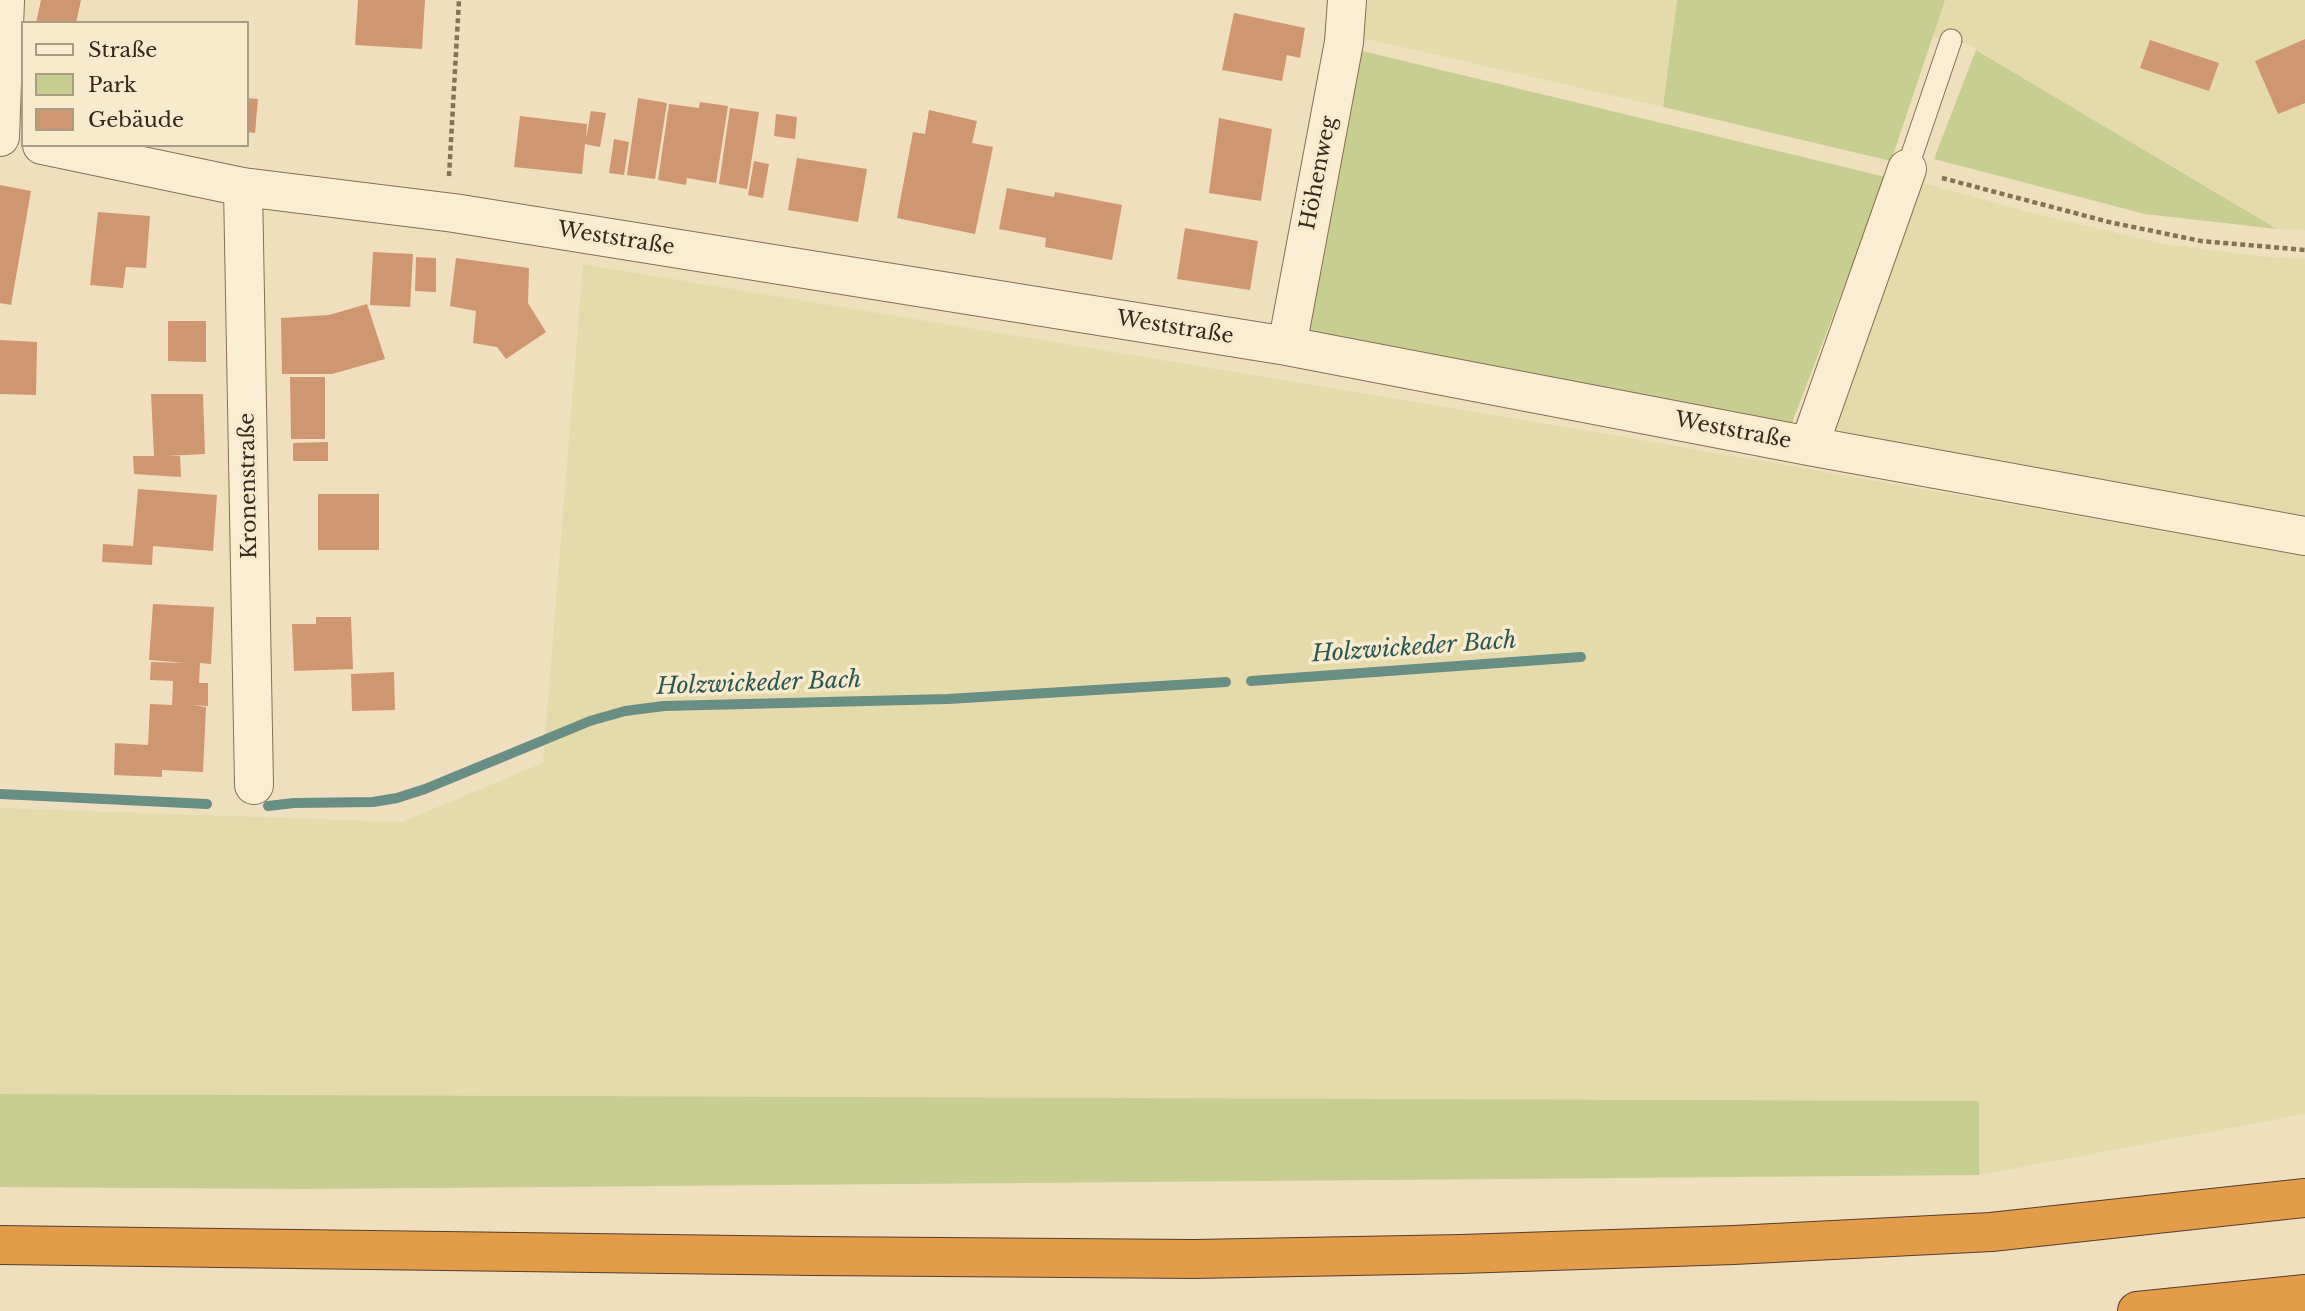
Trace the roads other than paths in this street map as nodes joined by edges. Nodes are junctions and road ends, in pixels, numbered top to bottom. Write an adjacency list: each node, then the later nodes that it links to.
1 (5, 0): 4 (street)
2 (1347, 0): 9 (street, Höhenweg)
3 (1951, 40): 7 (lane)
4 (0, 136): 5 (street)
5 (21, 141)
6 (52, 147): 8 (street, Weststraße)
7 (1907, 169): 10 (street)
8 (243, 187): 9 (street, Weststraße); 12 (street, Kronenstraße)
9 (1287, 346): 10 (street, Weststraße)
10 (1809, 446): 11 (street, Weststraße)
11 (2305, 536)
12 (254, 785)
13 (2305, 1198): 14 (highway)
14 (0, 1245)
15 (2305, 1294): 16 (highway)
16 (2137, 1311)

